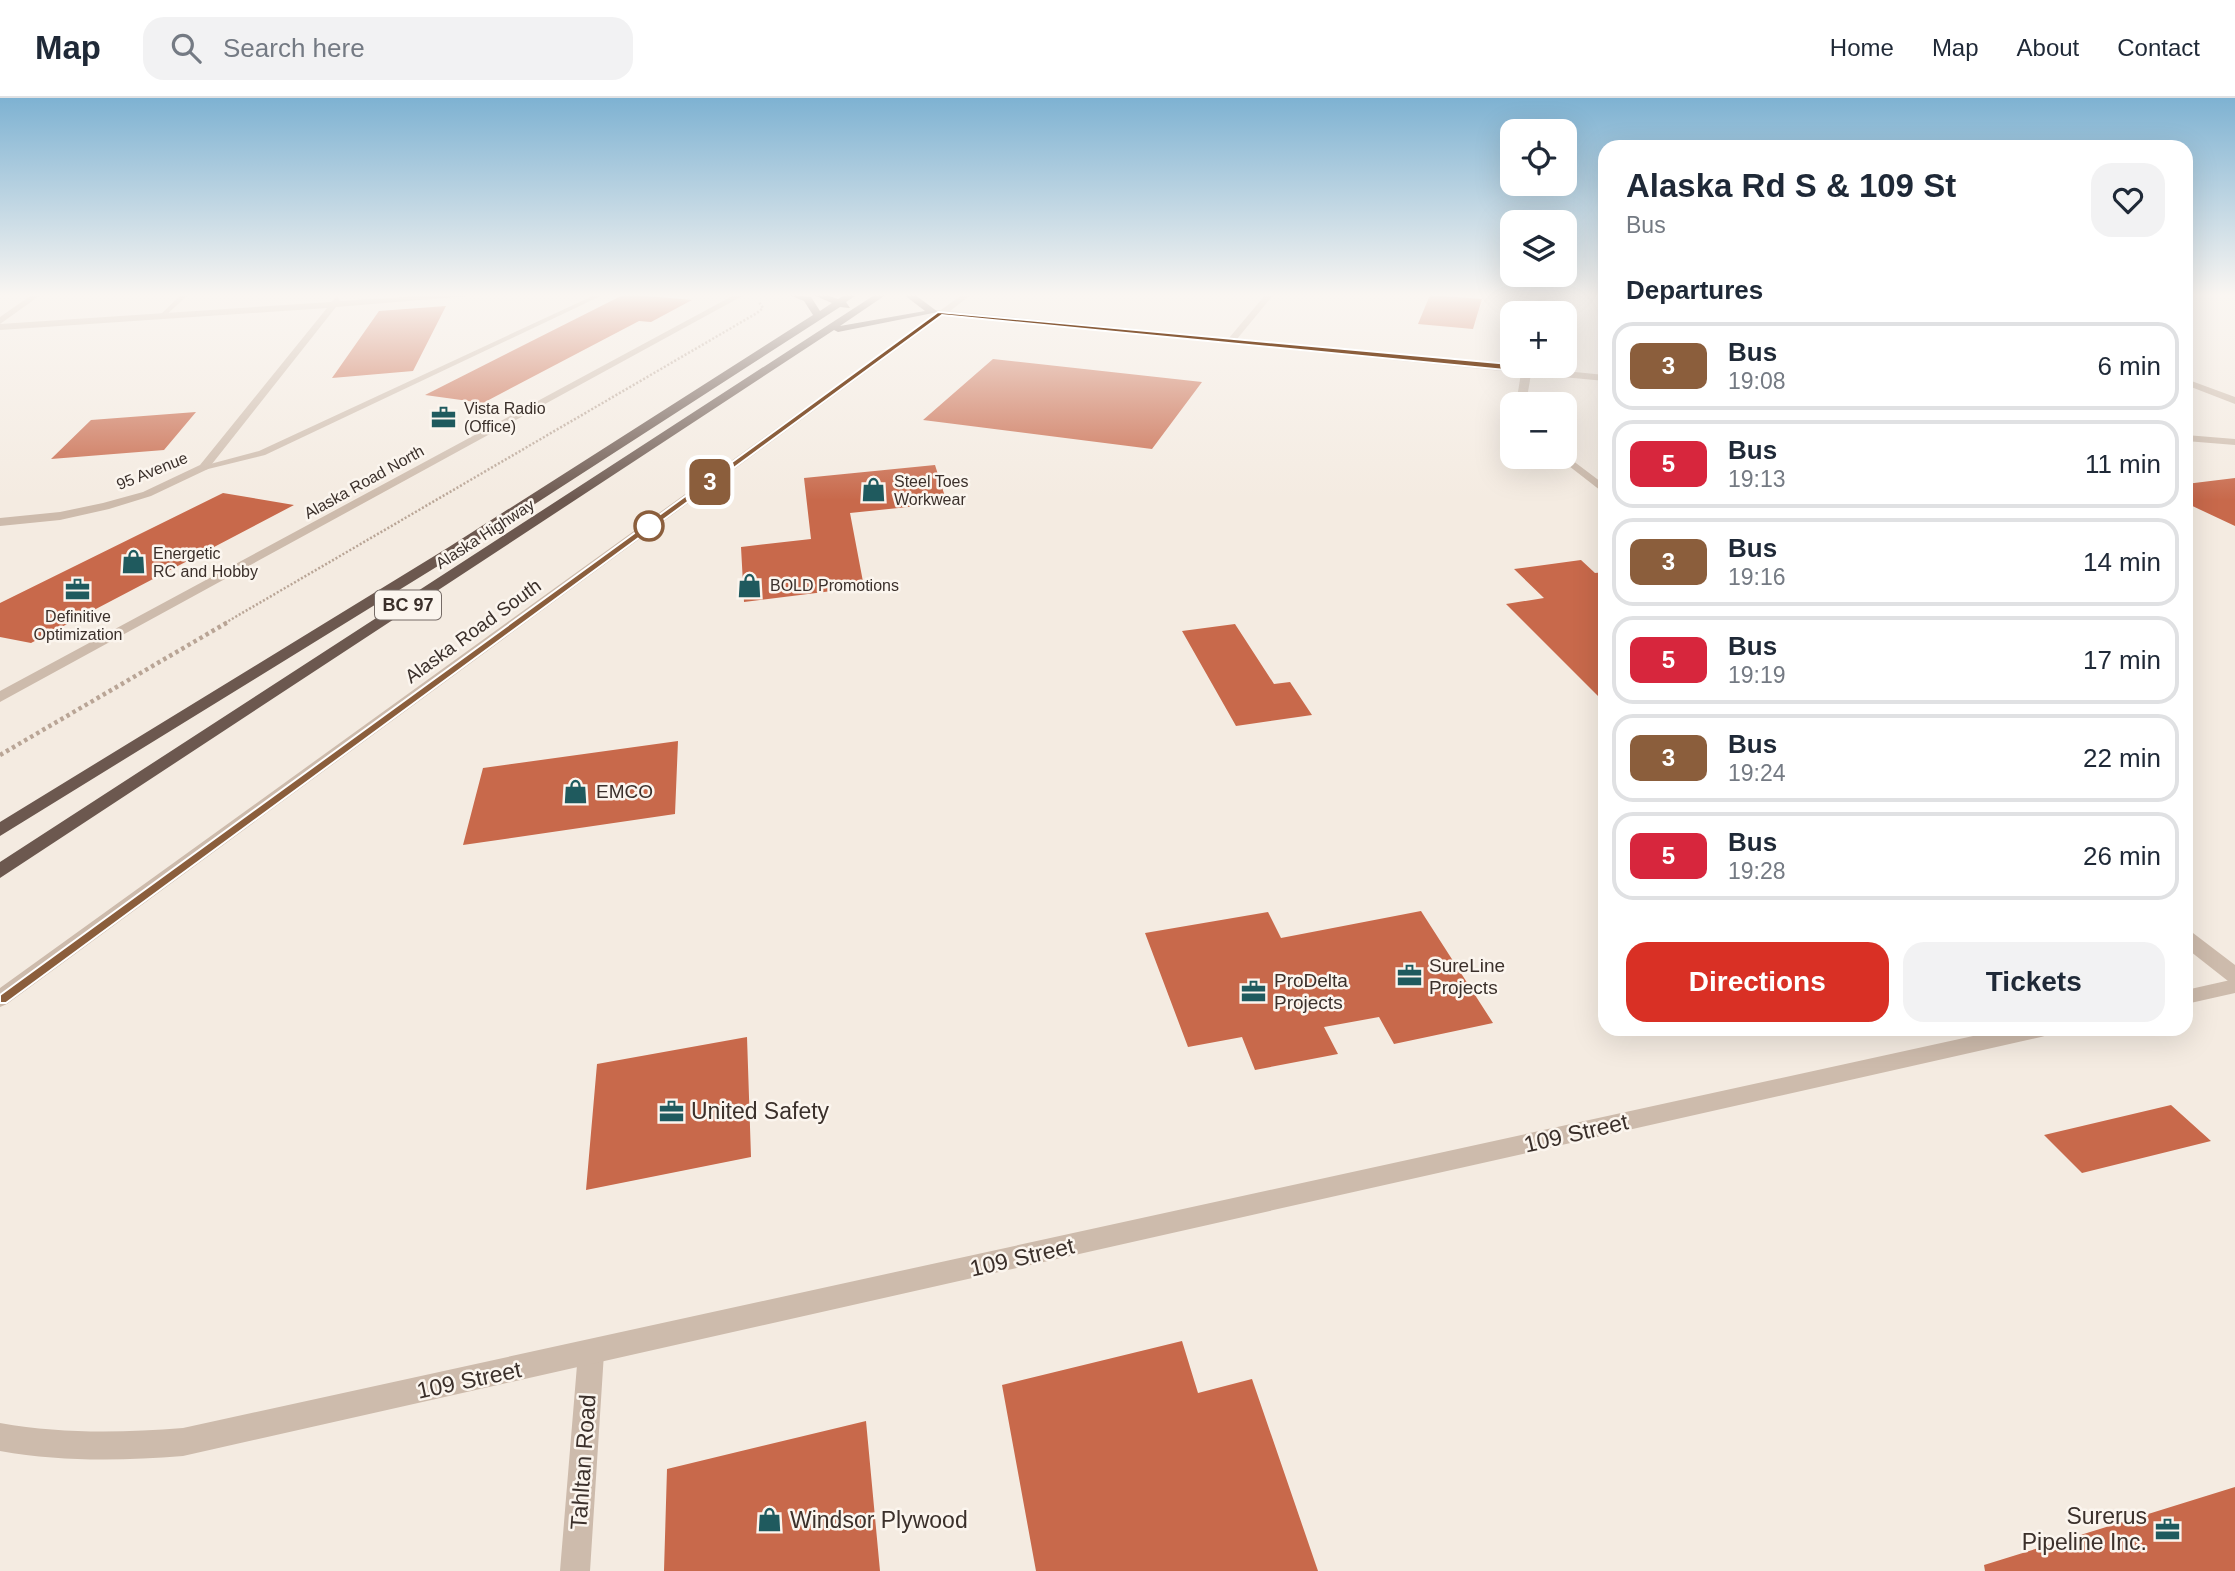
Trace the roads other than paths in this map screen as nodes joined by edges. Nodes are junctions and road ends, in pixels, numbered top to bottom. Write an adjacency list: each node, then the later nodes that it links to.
1 (287, 363): 15 (street, 95 Avenue)
2 (456, 363): 15 (lane)
3 (615, 363): 19 (street, Alaska Road North)
4 (745, 363): 20 (highway, Alaska Highway / BC 97)
5 (777, 363): 21 (highway, Alaska Highway / BC 97)
6 (868, 363): 26 (street, Alaska Road South)
7 (1469, 363): 8 (street)
8 (1500, 366)
9 (1577, 374): 10 (street)
10 (1598, 377)
11 (2193, 385): 12 (street)
12 (2235, 401)
13 (2193, 439): 14 (street)
14 (2235, 442)
15 (204, 467): 18 (street, 95 Avenue)
16 (1577, 468): 17 (street)
17 (1598, 485)
18 (0, 522)
19 (0, 697)
20 (0, 830)
21 (0, 871)
22 (2193, 943): 23 (street)
23 (2235, 976)
24 (2235, 986): 25 (street)
25 (2193, 995)
26 (0, 999)
27 (2010, 1036): 28 (street, 109 Street)
28 (591, 1353): 29 (street, 109 Street); 30 (street, Tahltan Road)
29 (0, 1437)
30 (575, 1571)

